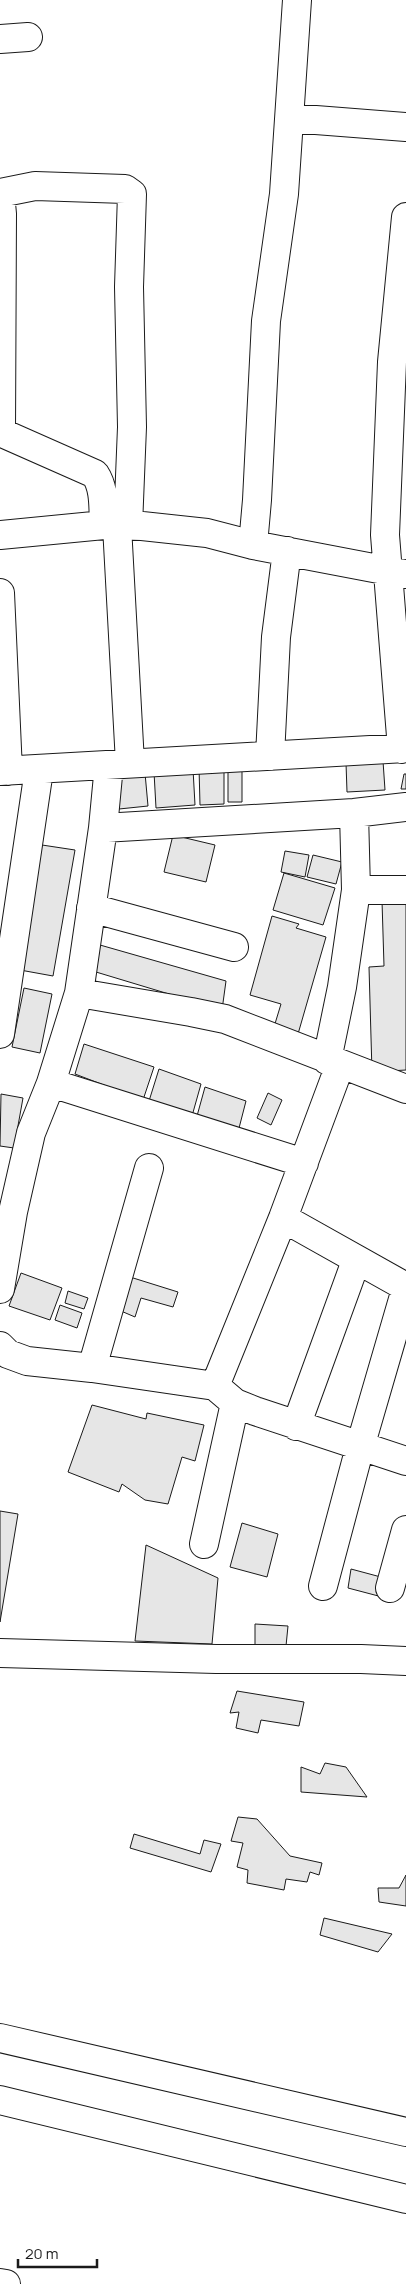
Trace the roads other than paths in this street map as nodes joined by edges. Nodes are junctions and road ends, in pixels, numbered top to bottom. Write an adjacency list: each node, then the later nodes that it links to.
1 (297, 0): 4 (street)
2 (28, 37): 3 (street)
3 (0, 39)
4 (290, 118): 5 (street); 11 (street)
5 (406, 127)
6 (0, 193): 8 (street); 9 (street)
7 (406, 218): 13 (street)
8 (1, 432): 9 (street)
9 (116, 526): 10 (street); 11 (street); 18 (street)
10 (0, 535)
11 (253, 545): 12 (street)
12 (287, 551): 13 (street); 17 (street)
13 (396, 573): 16 (street)
14 (0, 593): 15 (street)
15 (1, 626): 20 (street)
16 (404, 748): 17 (street)
17 (270, 756): 18 (street)
18 (120, 764): 19 (street); 23 (street)
19 (38, 770): 20 (street); 29 (street)
20 (4, 771)
21 (406, 807): 22 (street)
22 (354, 813): 23 (street); 24 (street)
23 (103, 828): 26 (street)
24 (356, 890): 25 (street); 30 (street)
25 (406, 890)
26 (91, 908): 27 (street); 28 (street)
27 (234, 948)
28 (79, 993): 30 (street); 31 (street)
29 (0, 1034)
30 (333, 1063): 32 (street); 33 (street)
31 (51, 1083): 33 (street); 38 (street)
32 (406, 1089)
33 (304, 1163): 35 (street)
34 (149, 1168): 40 (street)
35 (283, 1218): 36 (street); 41 (street)
36 (356, 1260): 37 (street); 42 (street)
37 (406, 1288): 43 (street)
38 (0, 1289)
39 (0, 1346): 40 (street)
40 (92, 1368): 41 (street)
41 (225, 1394): 42 (street); 46 (street)
42 (296, 1426): 43 (street)
43 (360, 1447): 44 (street); 47 (street)
44 (406, 1461)
45 (406, 1530): 48 (street)
46 (204, 1544)
47 (323, 1586)
48 (390, 1588)
49 (0, 1653): 50 (street)
50 (406, 1662)
51 (0, 2038): 53 (street)
52 (0, 2100): 54 (street)
53 (406, 2132)
54 (406, 2199)
55 (0, 2283): 56 (street)
56 (6, 2284)

